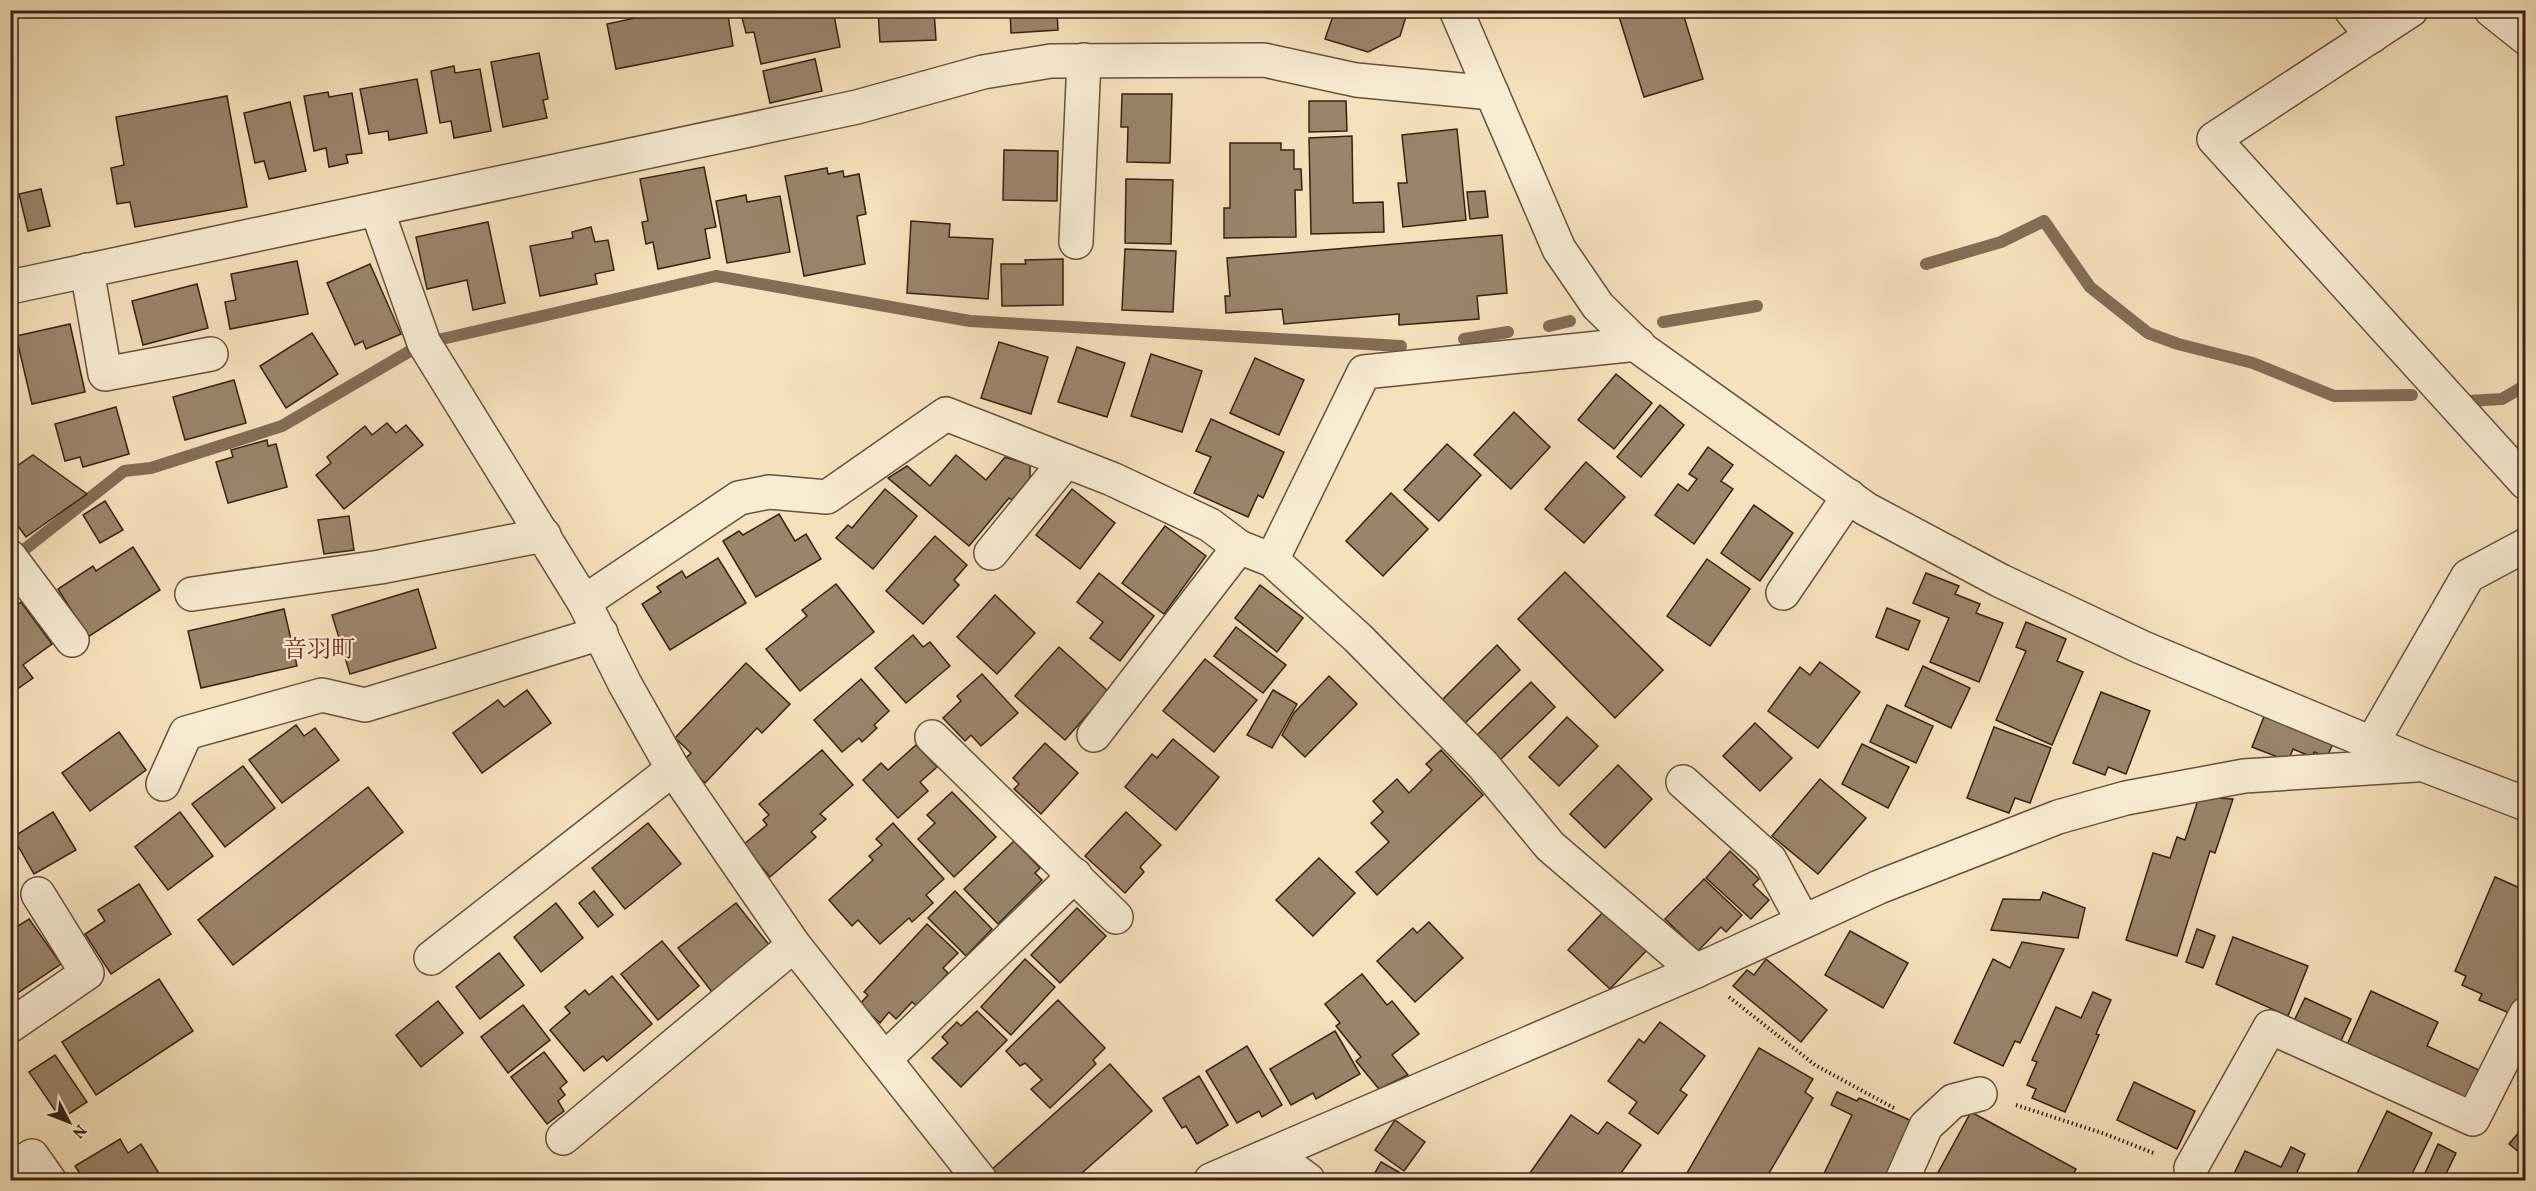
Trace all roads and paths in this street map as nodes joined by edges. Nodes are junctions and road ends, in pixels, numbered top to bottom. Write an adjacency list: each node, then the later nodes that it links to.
1 (1456, 10): 8 (street)
2 (2351, 10): 5 (street)
3 (2411, 10): 5 (street)
4 (2491, 10): 6 (street)
5 (2372, 36): 16 (street)
6 (2526, 38)
7 (1084, 60): 8 (street); 9 (street); 10 (street)
8 (1492, 93): 13 (street)
9 (377, 210): 11 (street); 18 (street)
10 (1076, 242)
11 (87, 270): 12 (street); 14 (street)
12 (10, 287)
13 (1638, 344): 17 (street); 23 (street)
14 (211, 354)
15 (1066, 461): 20 (street); 21 (street); 26 (street)
16 (2526, 483)
17 (1849, 496): 24 (street); 31 (street)
18 (544, 535): 25 (street); 26 (street)
19 (2526, 545): 31 (street)
20 (1239, 547): 23 (street); 29 (street)
21 (991, 553)
22 (10, 557): 28 (street)
23 (1272, 560): 43 (street)
24 (1783, 593)
25 (192, 594)
26 (584, 602): 27 (street)
27 (601, 633): 33 (street); 35 (street)
28 (72, 640)
29 (1094, 735)
30 (932, 737): 37 (street)
31 (2372, 743): 32 (street)
32 (2424, 765): 36 (street); 40 (street)
33 (673, 768): 41 (street); 42 (street)
34 (1683, 782): 40 (street)
35 (163, 784)
36 (2526, 804)
37 (1075, 874): 39 (street); 46 (street)
38 (38, 894): 45 (street)
39 (1116, 917)
40 (1803, 921): 43 (street)
41 (794, 945): 46 (street); 49 (street)
42 (431, 958)
43 (1696, 971): 48 (path); 50 (street)
44 (2526, 1014): 52 (street)
45 (10, 1026)
46 (885, 1059): 54 (street)
47 (1980, 1094): 48 (street); 52 (path)
48 (1926, 1126): 57 (street)
49 (563, 1137)
50 (1273, 1154): 55 (street); 56 (street)
51 (10, 1168): 53 (street)
52 (2191, 1168)
53 (48, 1180)
54 (980, 1180)
55 (1211, 1180)
56 (1308, 1180)
57 (1902, 1180)

